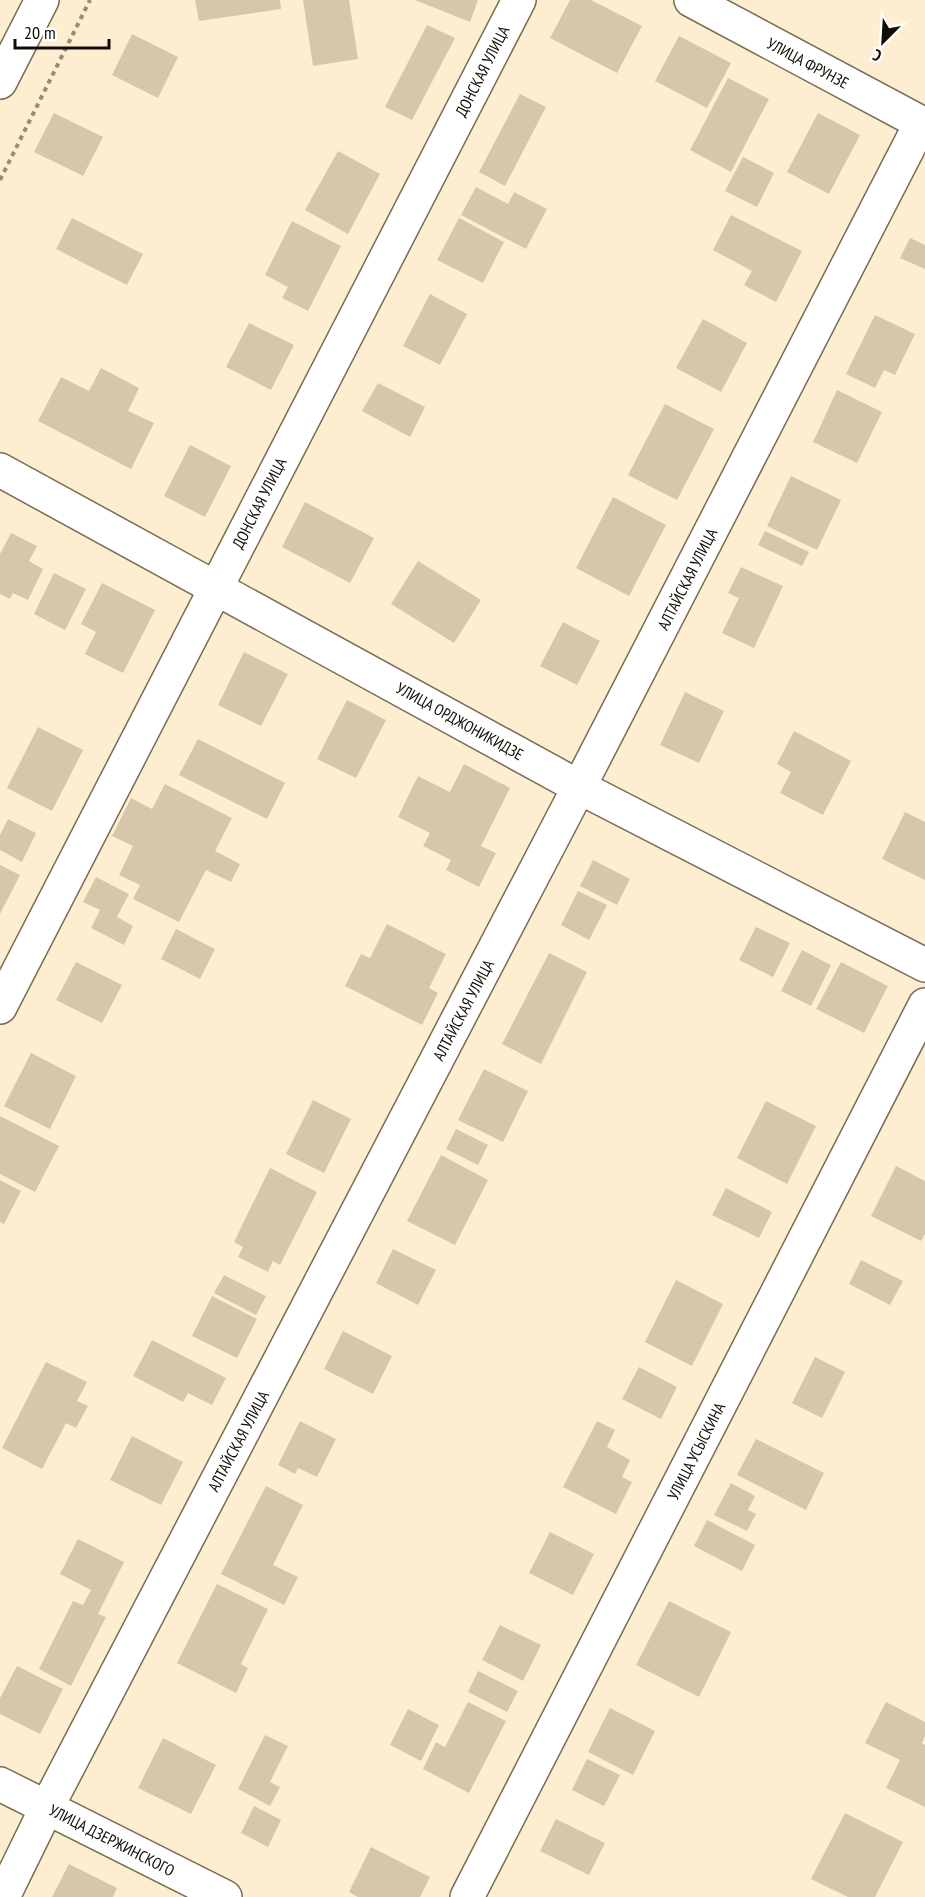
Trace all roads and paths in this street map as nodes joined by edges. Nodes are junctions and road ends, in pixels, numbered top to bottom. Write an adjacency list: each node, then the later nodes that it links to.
1 (42, 0): 5 (street)
2 (90, 0): 7 (path)
3 (519, 0): 9 (street, ДОНСКАЯ УЛИЦА)
4 (691, 0): 6 (street, УЛИЦА ФРУНЗЕ)
5 (0, 82)
6 (923, 124): 10 (street, АЛТАЙСКАЯ УЛИЦА)
7 (0, 180)
8 (0, 470): 9 (street, УЛИЦА ОРДЖОНИКИДЗЕ)
9 (216, 587): 10 (street, УЛИЦА ОРДЖОНИКИДЗЕ); 13 (street, ДОНСКАЯ УЛИЦА)
10 (579, 787): 11 (street, УЛИЦА ОРДЖОНИКИДЗЕ); 15 (street, АЛТАЙСКАЯ УЛИЦА)
11 (925, 965)
12 (925, 1005): 18 (street, УЛИЦА УСЫСКИНА)
13 (0, 1007)
14 (0, 1784): 15 (street, УЛИЦА ДЗЕРЖИНСКОГО)
15 (47, 1807): 16 (street, АЛТАЙСКАЯ УЛИЦА); 17 (street, УЛИЦА ДЗЕРЖИНСКОГО)
16 (3, 1897)
17 (225, 1897)
18 (467, 1897)

